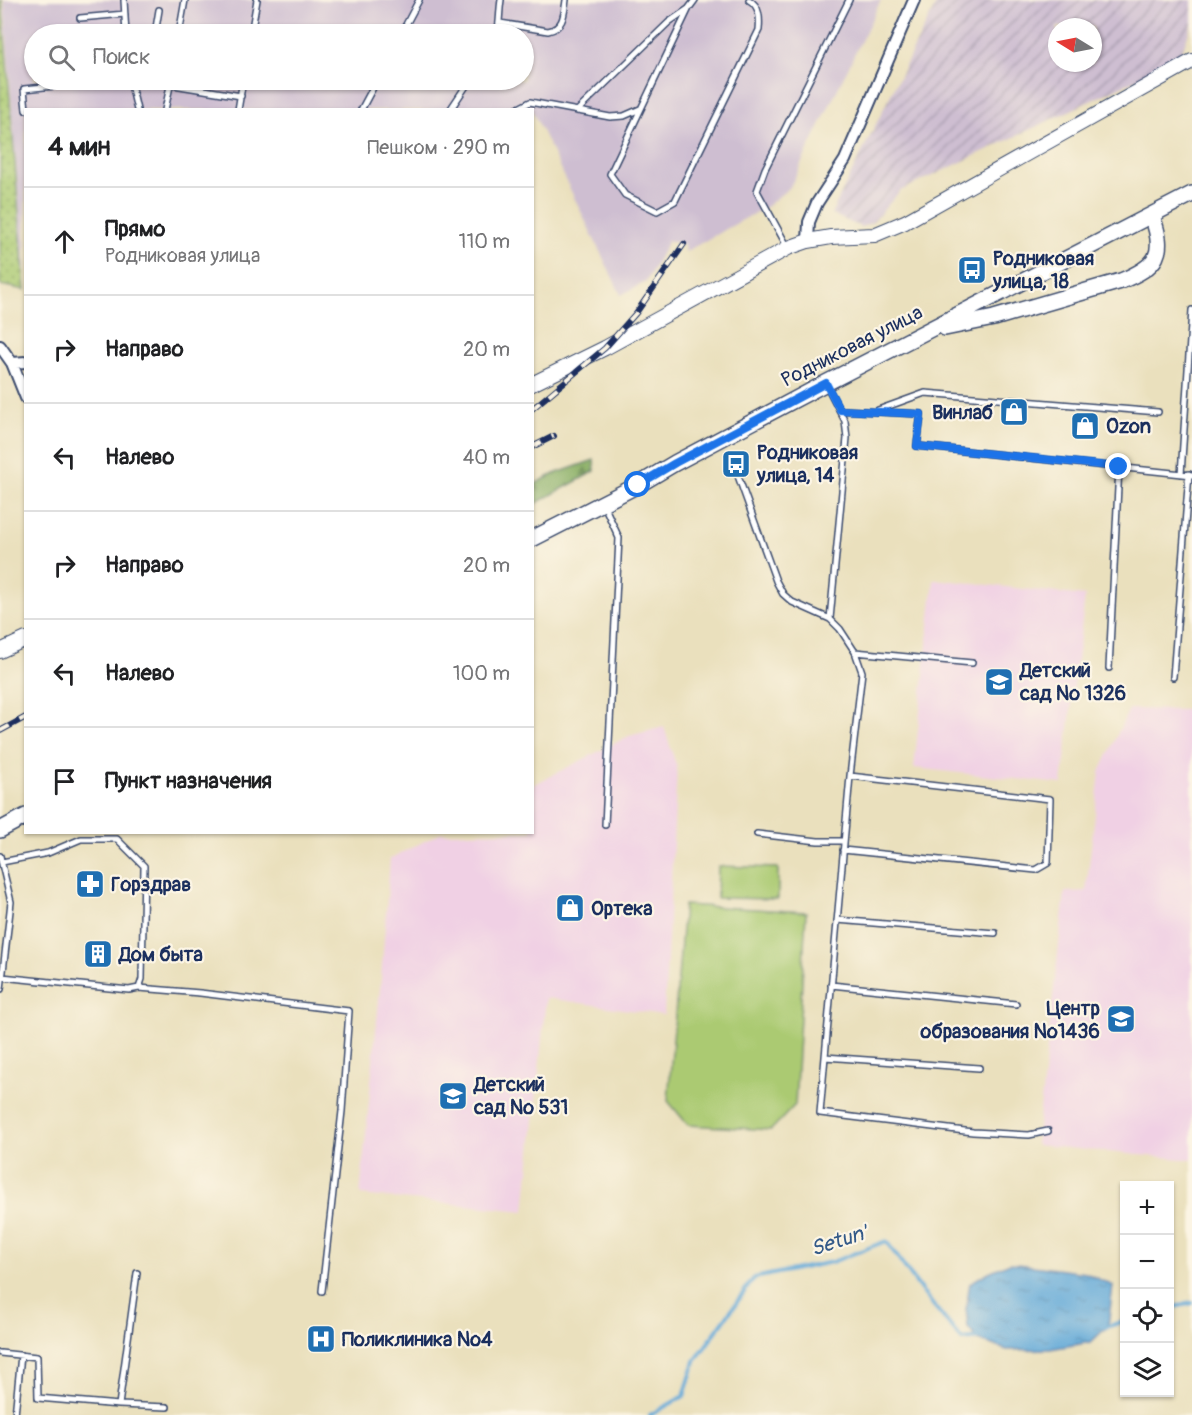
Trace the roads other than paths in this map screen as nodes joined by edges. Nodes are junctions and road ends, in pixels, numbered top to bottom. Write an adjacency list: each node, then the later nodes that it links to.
1 (124, 0): 13 (lane)
2 (185, 0): 18 (lane)
3 (257, 0): 19 (lane)
4 (419, 0): 20 (lane)
5 (501, 0): 15 (lane)
6 (566, 0): 22 (lane)
7 (695, 0): 11 (lane)
8 (749, 0): 39 (lane)
9 (849, 0): 44 (lane)
10 (914, 0): 43 (street)
11 (688, 8): 39 (lane); 40 (lane)
12 (159, 10): 17 (lane)
13 (125, 14): 14 (lane); 16 (lane)
14 (80, 18)
15 (500, 23): 21 (lane)
16 (126, 24)
17 (157, 24)
18 (181, 24)
19 (253, 24)
20 (406, 24)
21 (506, 24)
22 (534, 29)
23 (1192, 61): 43 (street)
24 (24, 90): 32 (lane)
25 (132, 90): 33 (lane)
26 (169, 90): 34 (lane)
27 (213, 90): 31 (lane)
28 (242, 90): 31 (lane)
29 (372, 90): 36 (lane)
30 (463, 90): 37 (lane)
31 (241, 96): 35 (lane)
32 (26, 108)
33 (137, 108)
34 (165, 108)
35 (238, 108)
36 (362, 108)
37 (451, 108)
38 (519, 108): 40 (lane)
39 (640, 109): 40 (lane)
40 (577, 111)
41 (1192, 194): 42 (main road, Родниковая улица)
42 (1152, 216): 46 (main road, Родниковая улица); 46 (main road)
43 (808, 241): 44 (street)
44 (788, 248): 50 (street)
45 (1192, 310): 57 (lane)
46 (927, 331): 51 (main road, Родниковая улица)
47 (0, 346): 49 (street)
48 (24, 362): 49 (street)
49 (12, 363): 52 (street)
50 (534, 383)
51 (826, 383): 53 (lane); 60 (main road, Родниковая улица)
52 (24, 393)
53 (840, 410): 54 (lane); 62 (lane)
54 (874, 412): 55 (lane); 56 (lane)
55 (1158, 412)
56 (1119, 467): 57 (lane); 67 (lane)
57 (1181, 474): 58 (lane)
58 (1191, 475): 68 (lane)
59 (738, 476): 62 (lane)
60 (603, 502): 61 (main road, Родниковая улица); 71 (lane)
61 (534, 537)
62 (830, 619): 65 (lane)
63 (24, 640): 64 (street)
64 (0, 651)
65 (855, 652): 66 (lane); 69 (lane)
66 (972, 663)
67 (1109, 668)
68 (1173, 678)
69 (850, 776): 74 (lane); 75 (lane)
70 (24, 817): 72 (main road)
71 (605, 825)
72 (0, 830)
73 (757, 834): 74 (lane)
74 (844, 841): 75 (lane)
75 (843, 850): 77 (lane)
76 (1, 859): 79 (lane); 82 (lane)
77 (837, 920): 78 (lane); 80 (lane)
78 (995, 933)
79 (2, 977): 81 (lane); 82 (lane)
80 (831, 985): 83 (lane); 84 (lane)
81 (2, 988)
82 (140, 988): 88 (lane)
83 (1016, 1004)
84 (825, 1057): 85 (lane); 86 (lane)
85 (979, 1068)
86 (1047, 1131)
87 (136, 1273): 91 (lane)
88 (322, 1292)
89 (0, 1353): 90 (lane)
90 (21, 1355): 91 (lane); 93 (lane)
91 (118, 1405): 92 (lane)
92 (167, 1407)
93 (15, 1415)

